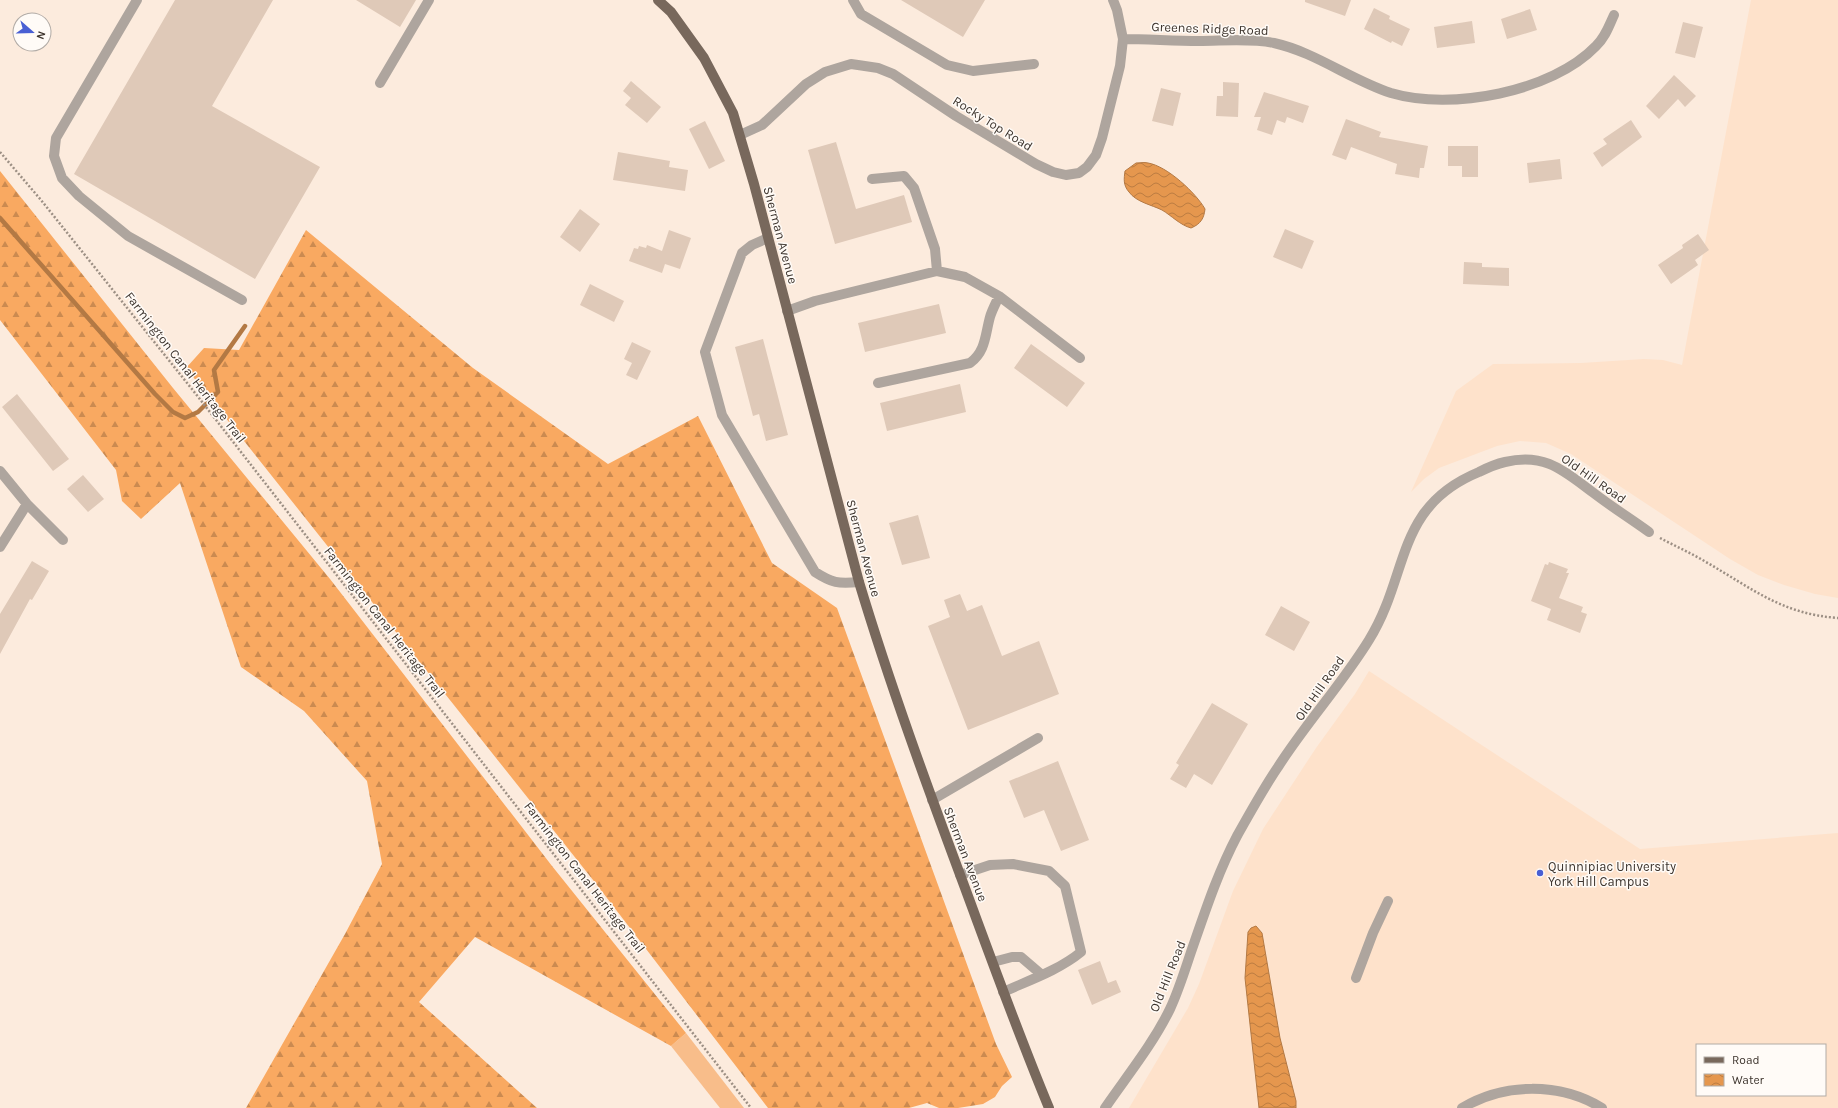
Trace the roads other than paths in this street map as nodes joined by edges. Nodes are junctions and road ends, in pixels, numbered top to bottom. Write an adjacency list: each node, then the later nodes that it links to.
1 (137, 0): 15 (street)
2 (429, 0): 9 (street)
3 (658, 0): 10 (main road, Sherman Avenue)
4 (853, 0): 8 (street)
5 (1113, 0): 7 (street, Rocky Top Road)
6 (1614, 15): 7 (street, Greenes Ridge Road)
7 (1123, 39): 10 (street, Rocky Top Road)
8 (1034, 64)
9 (380, 83)
10 (740, 134): 12 (main road, Sherman Avenue)
11 (872, 179): 13 (street)
12 (768, 238): 16 (main road, Sherman Avenue); 24 (street)
13 (937, 271): 14 (street); 16 (street)
14 (999, 296): 17 (street); 18 (street)
15 (242, 300)
16 (787, 311): 24 (main road, Sherman Avenue)
17 (1080, 358)
18 (878, 384)
19 (0, 471): 20 (street)
20 (27, 504): 22 (street); 23 (street)
21 (1649, 532): 34 (street, Old Hill Road)
22 (63, 540)
23 (0, 547)
24 (859, 582): 26 (main road, Sherman Avenue)
25 (1038, 738): 26 (street)
26 (932, 800): 27 (main road, Sherman Avenue)
27 (960, 875): 29 (main road, Sherman Avenue); 30 (street)
28 (1388, 902): 31 (street)
29 (993, 962): 30 (street); 32 (main road, Sherman Avenue)
30 (1042, 976): 32 (street)
31 (1356, 978)
32 (1003, 992): 33 (main road, Sherman Avenue)
33 (1049, 1108)
34 (1105, 1108)
35 (1462, 1108): 36 (street)
36 (1602, 1108)

